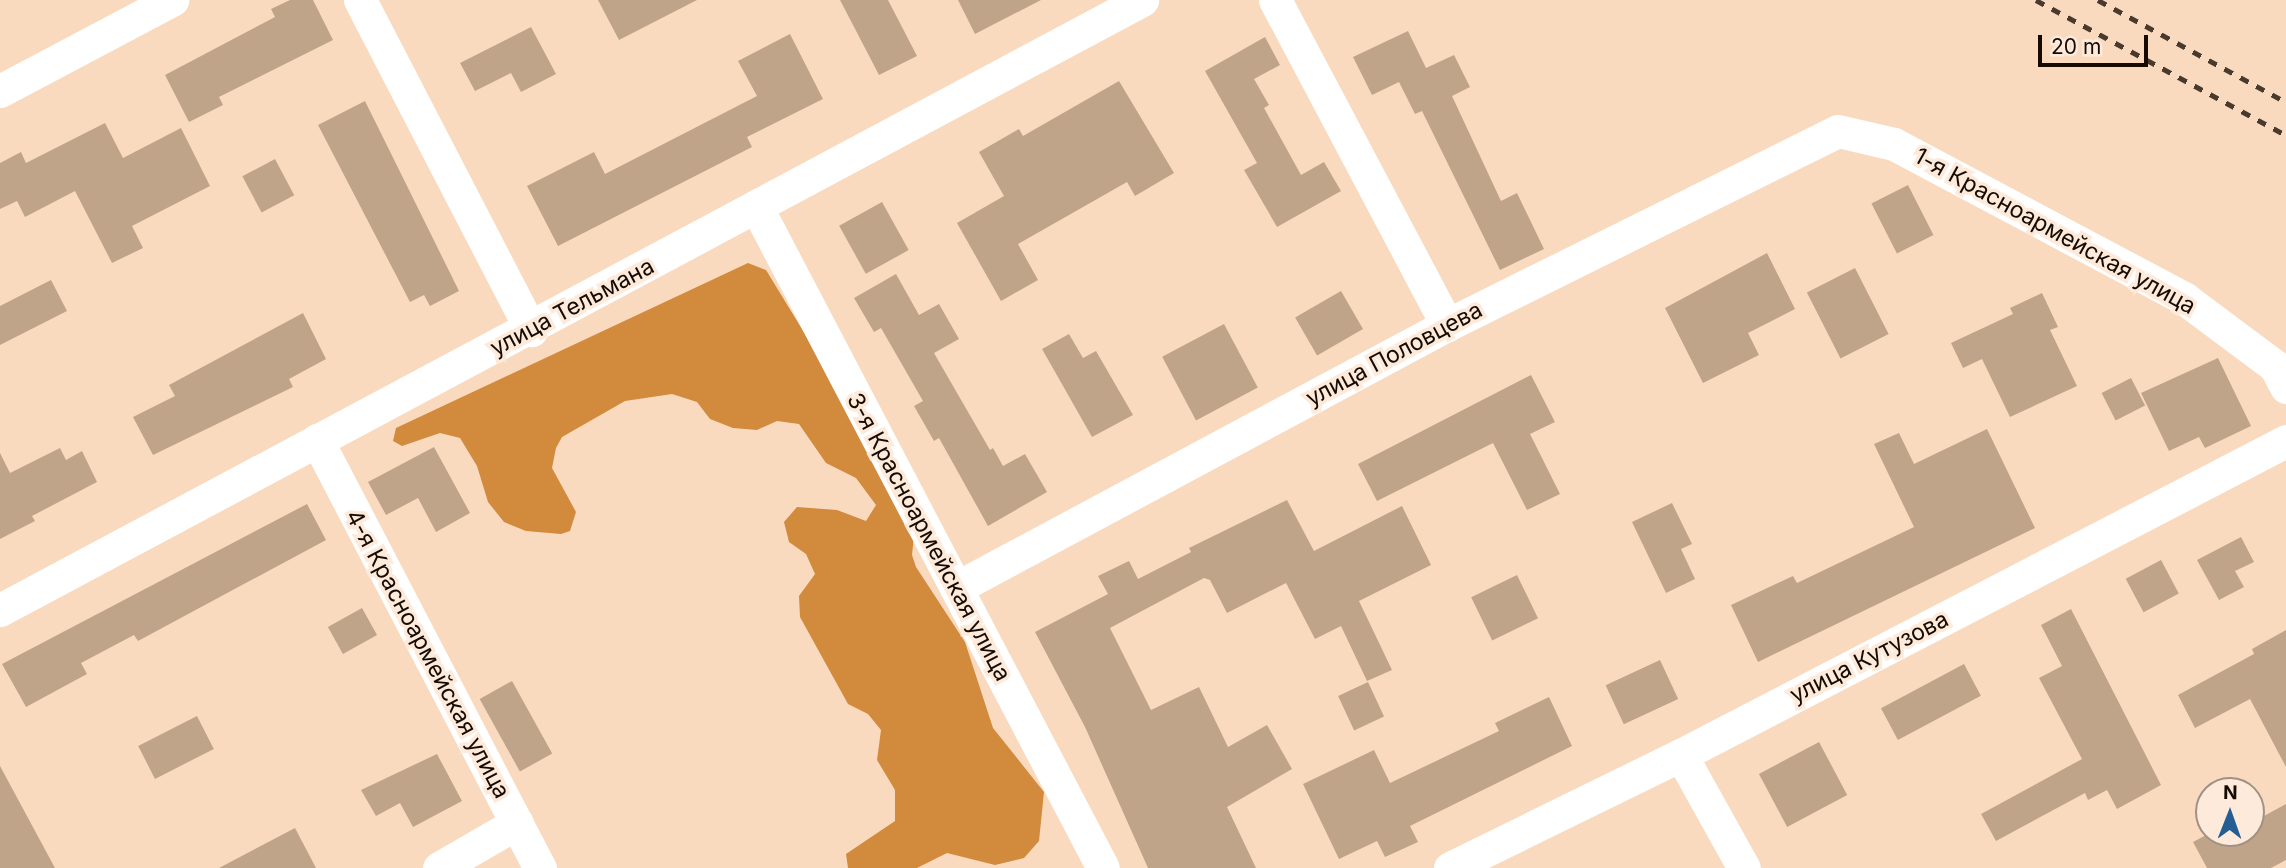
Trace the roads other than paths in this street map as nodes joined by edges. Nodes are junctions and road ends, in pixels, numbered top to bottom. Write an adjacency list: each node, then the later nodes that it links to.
1 (172, 0): 5 (street)
2 (360, 0): 9 (street)
3 (1142, 0): 7 (street, улица Тельмана)
4 (1275, 0): 8 (street)
5 (0, 91)
6 (1838, 131): 8 (street, улица Половцева); 10 (street, 1-я Красноармейская улица)
7 (756, 206): 9 (street, улица Тельмана); 13 (street, 3-я Красноармейская улица)
8 (1447, 324): 13 (street, улица Половцева)
9 (531, 330): 11 (street, улица Тельмана)
10 (2286, 387)
11 (317, 440): 14 (street, улица Тельмана); 16 (street, 4-я Красноармейская улица)
12 (2286, 441): 15 (street, улица Кутузова)
13 (956, 588): 19 (street, 3-я Красноармейская улица)
14 (0, 610)
15 (1681, 755): 20 (street, улица Кутузова); 21 (street)
16 (517, 824): 17 (street); 18 (street, 4-я Красноармейская улица)
17 (439, 868)
18 (540, 868)
19 (1103, 868)
20 (1450, 868)
21 (1744, 868)

